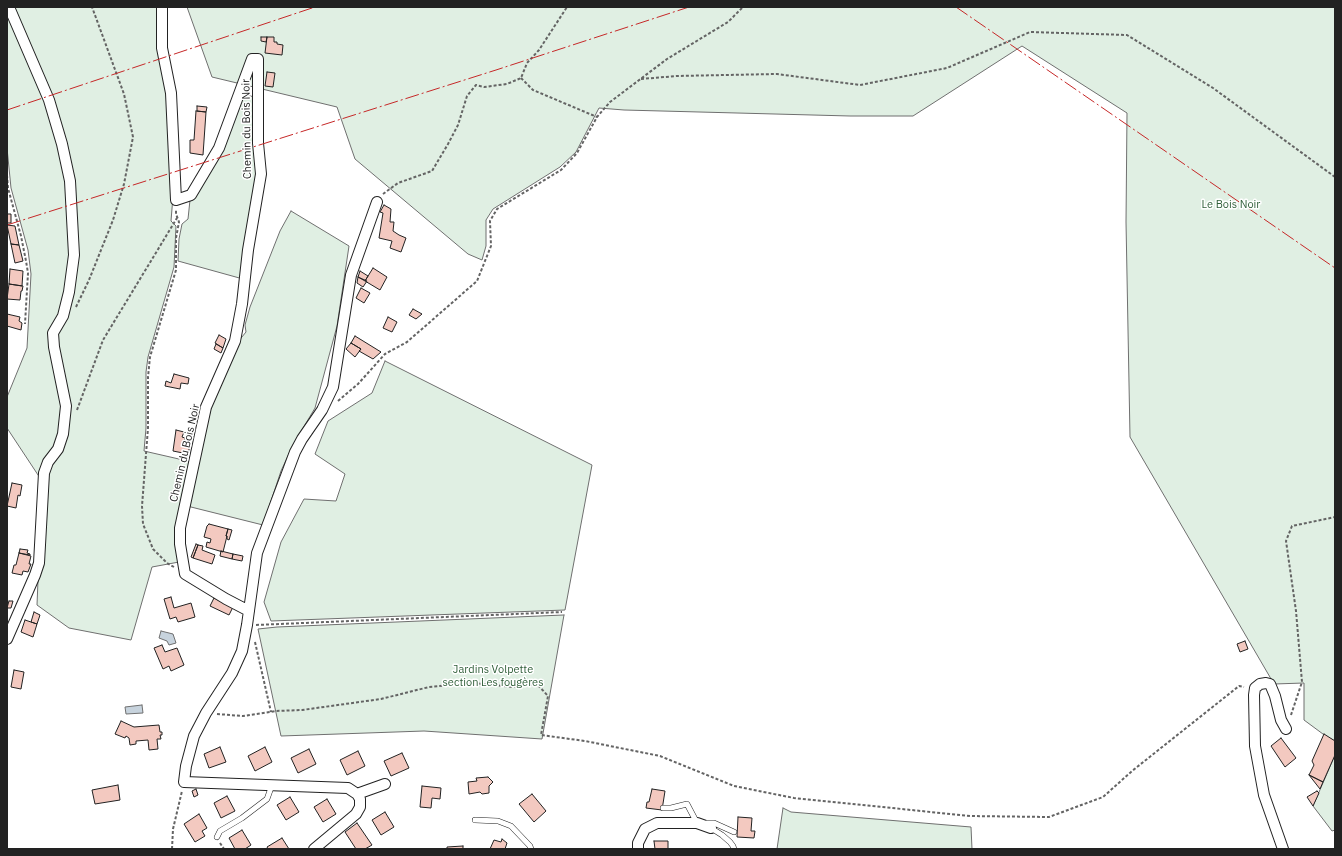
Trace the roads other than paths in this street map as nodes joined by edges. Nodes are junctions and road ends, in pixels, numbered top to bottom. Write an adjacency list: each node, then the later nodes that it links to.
1 (9, 7): 5 (street)
2 (162, 7): 4 (street, Chemin du Bois Noir)
3 (377, 202): 4 (street)
4 (249, 611): 8 (street)
5 (7, 639)
6 (1286, 729): 20 (street)
7 (385, 784): 9 (street)
8 (272, 785): 9 (street); 15 (lane)
9 (357, 794): 16 (street)
10 (664, 808): 12 (lane)
11 (475, 820): 17 (lane)
12 (697, 823): 13 (street); 14 (lane); 18 (street)
13 (710, 828): 19 (lane)
14 (734, 832)
15 (217, 838)
16 (314, 849)
17 (531, 849)
18 (638, 849)
19 (734, 849)
20 (1283, 849)

